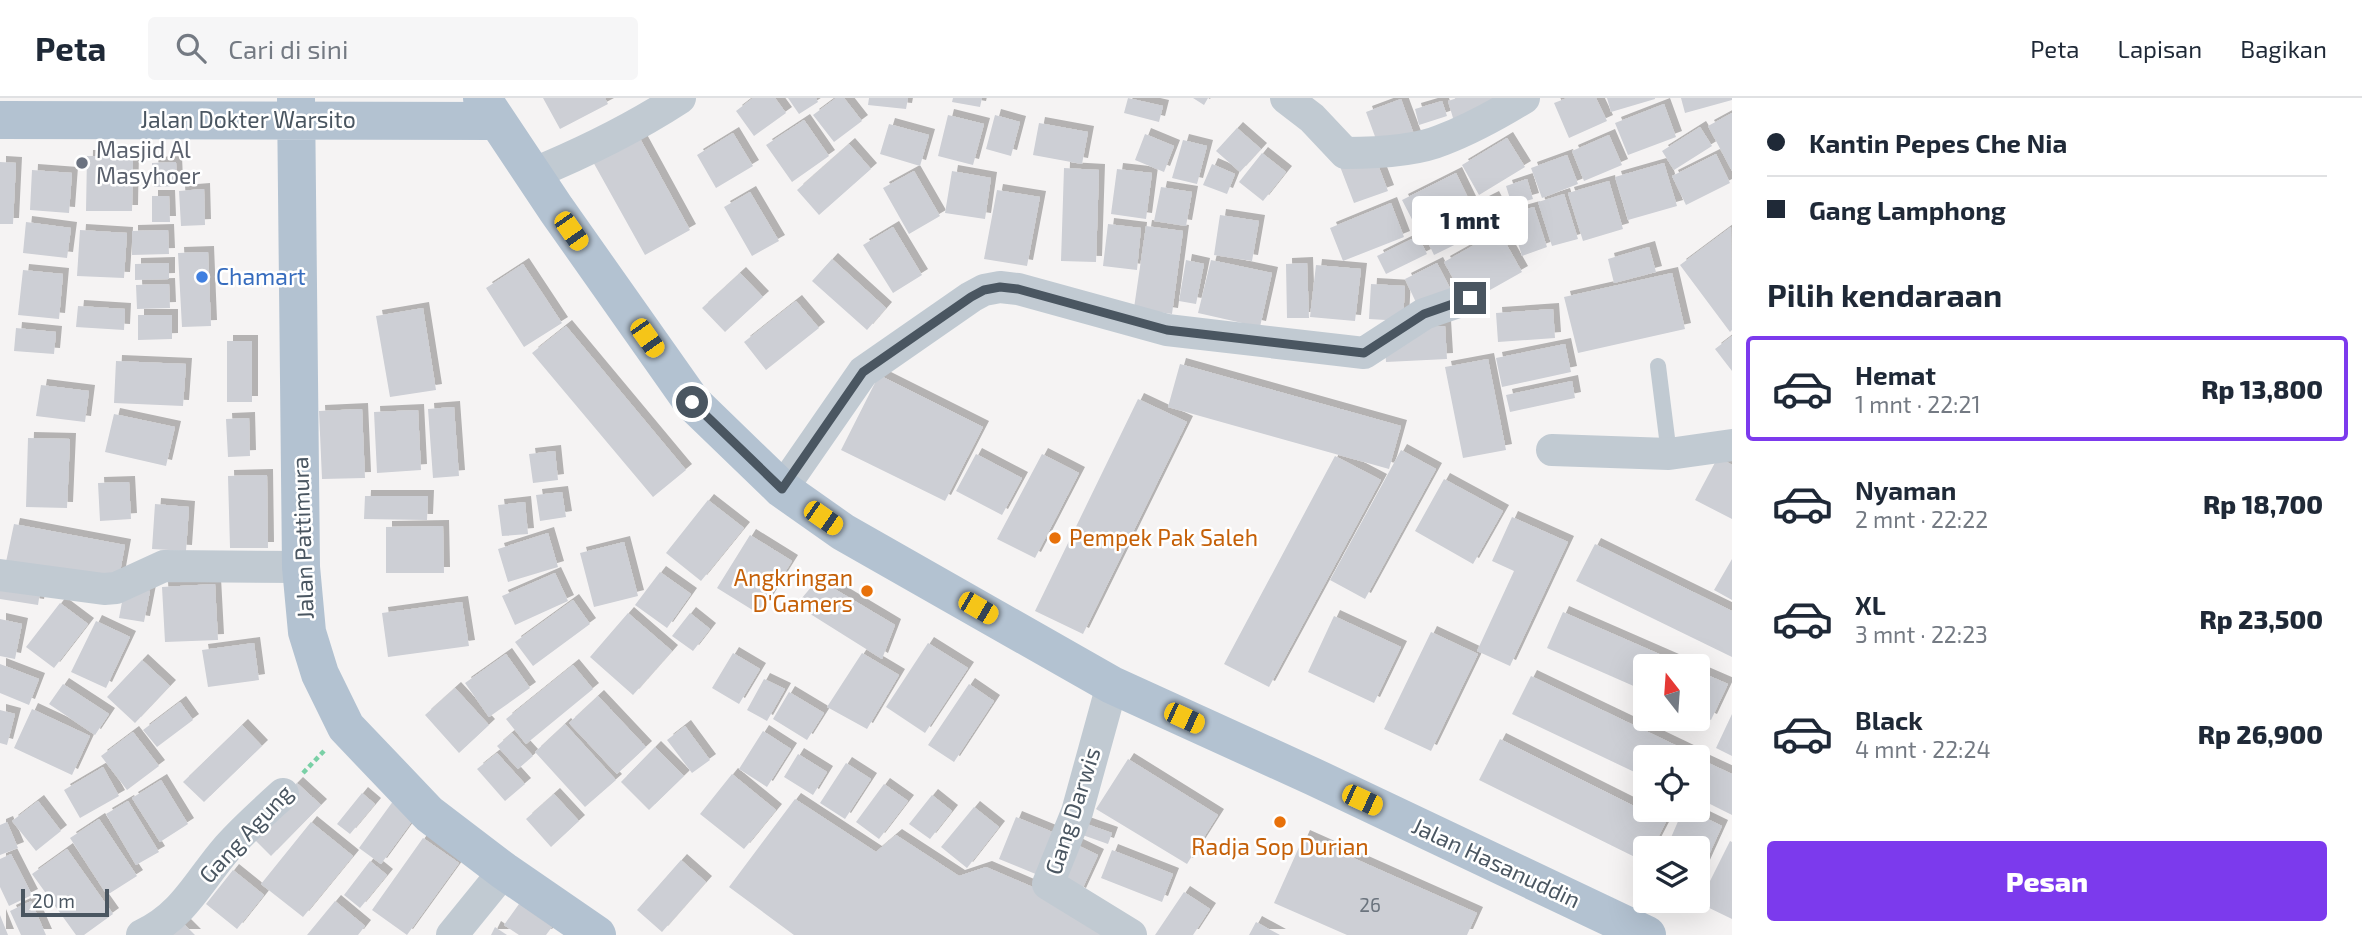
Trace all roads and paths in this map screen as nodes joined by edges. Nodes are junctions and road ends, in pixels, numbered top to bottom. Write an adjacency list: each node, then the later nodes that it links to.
1 (680, 98): 7 (street)
2 (1286, 98): 3 (street)
3 (1524, 98)
4 (296, 109): 5 (main road, Jalan Dokter Warsito); 6 (main road, Jalan Dokter Warsito); 14 (main road, Jalan Pattimura)
5 (489, 109): 7 (main road, Jalan Hasanuddin)
6 (0, 120)
7 (532, 174): 13 (main road, Jalan Hasanuddin)
8 (1470, 298): 13 (street)
9 (1658, 366): 12 (lane)
10 (1732, 445): 12 (street)
11 (1552, 450): 12 (street)
12 (1669, 454)
13 (782, 489): 16 (main road, Jalan Hasanuddin)
14 (301, 567): 15 (street); 17 (main road, Jalan Pattimura)
15 (0, 575)
16 (1112, 685): 23 (street, Gang Darwis); 24 (main road, Jalan Hasanuddin)
17 (346, 727): 18 (path, Gang Agung); 19 (main road, Jalan Pattimura)
18 (283, 794): 20 (street, Gang Agung)
19 (504, 871): 21 (street); 22 (main road, Jalan Pattimura)
20 (142, 935)
21 (452, 935)
22 (597, 935)
23 (1131, 935)
24 (1647, 935)

